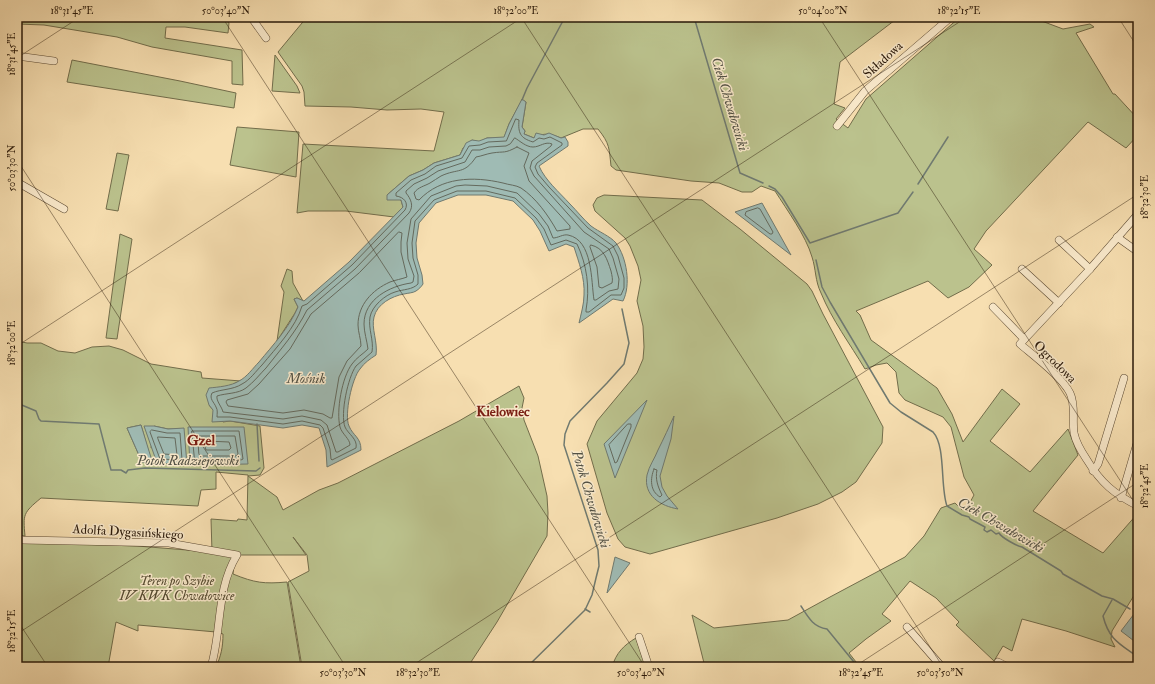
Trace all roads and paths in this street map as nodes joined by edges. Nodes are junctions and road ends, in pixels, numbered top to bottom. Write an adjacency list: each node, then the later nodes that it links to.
1 (251, 17): 3 (street)
2 (951, 17): 6 (street, Składowa)
3 (266, 38)
4 (17, 56): 5 (street)
5 (54, 61)
6 (837, 126)
7 (17, 182): 8 (street)
8 (64, 209)
9 (1138, 214): 10 (street, Ogrodowa)
10 (1117, 237): 12 (street); 14 (street, Ogrodowa)
11 (1059, 240): 14 (street)
12 (1138, 252)
13 (1022, 269): 15 (street)
14 (1090, 269): 15 (street, Ogrodowa)
15 (1058, 303): 17 (street, Ogrodowa)
16 (993, 307): 17 (street, Ogrodowa)
17 (1024, 339): 20 (street, Ogrodowa)
18 (1124, 378): 20 (street)
19 (1138, 440): 21 (street)
20 (1093, 471): 21 (street, Ogrodowa)
21 (1122, 498): 22 (street, Ogrodowa)
22 (1138, 506)
23 (17, 538): 27 (street, Adolfa Dygasińskiego)
24 (907, 627): 29 (street)
25 (639, 637): 28 (street)
26 (998, 662): 30 (street)
27 (211, 667)
28 (649, 667)
29 (942, 667)
30 (1008, 667)

